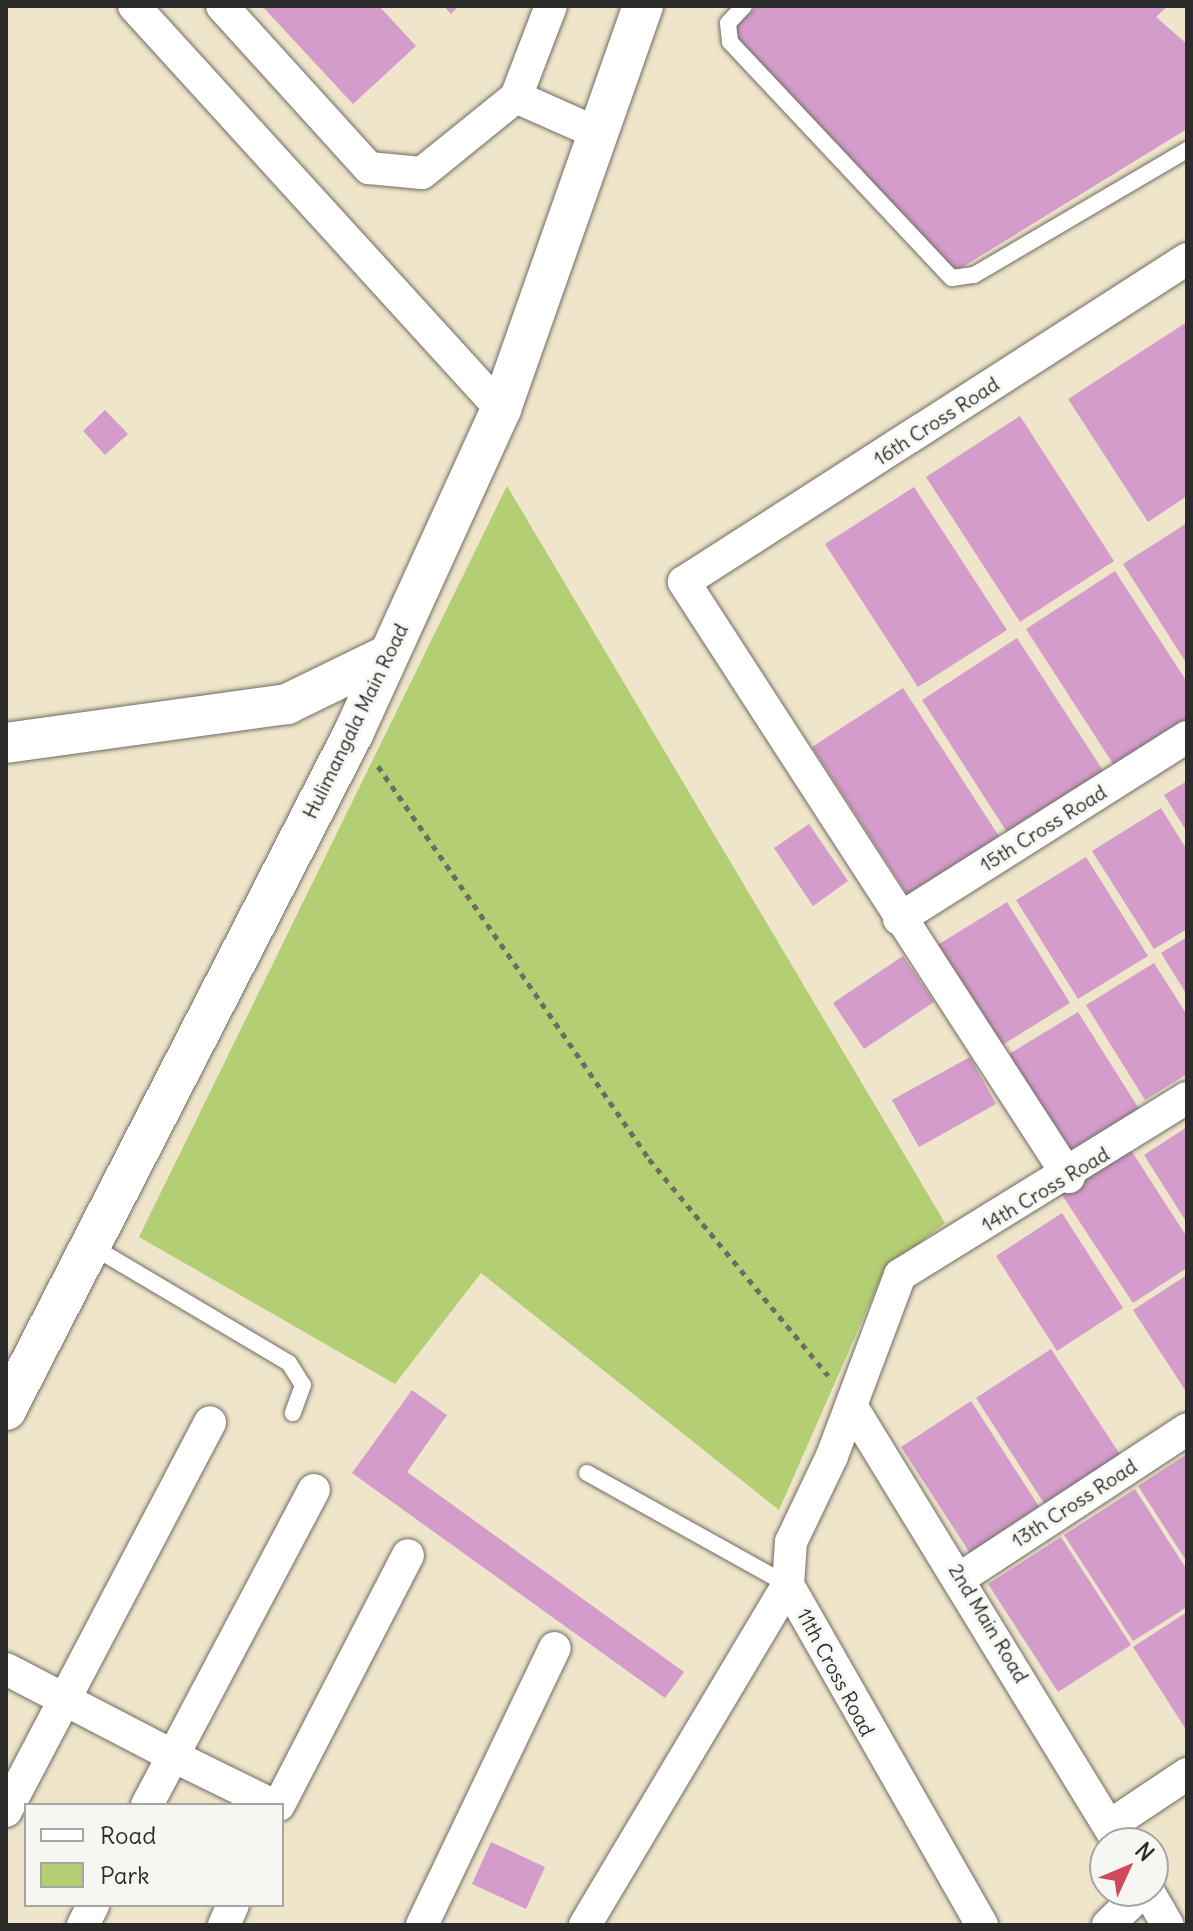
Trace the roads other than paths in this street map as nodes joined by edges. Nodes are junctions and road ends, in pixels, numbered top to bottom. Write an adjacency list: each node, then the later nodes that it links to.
1 (134, 6): 10 (street)
2 (222, 6): 6 (street)
3 (551, 6): 6 (street)
4 (643, 6): 7 (street, Hulimangala Main Road)
5 (744, 6): 8 (lane)
6 (516, 97): 7 (street)
7 (595, 132): 10 (street, Hulimangala Main Road)
8 (1187, 150)
9 (1187, 259): 14 (street, 16th Cross Road)
10 (501, 409): 11 (street, Hulimangala Main Road)
11 (388, 655): 13 (street); 17 (street, Hulimangala Main Road)
12 (1187, 737): 14 (street, 15th Cross Road)
13 (6, 743)
14 (899, 919): 16 (street)
15 (1187, 1098): 16 (street, 14th Cross Road)
16 (1069, 1177): 18 (street, 14th Cross Road)
17 (89, 1244): 20 (street, Hulimangala Main Road); 21 (lane)
18 (900, 1275): 19 (street, 11th Cross Road)
19 (852, 1407): 27 (street, 2nd Main Road); 28 (street, 11th Cross Road)
20 (6, 1410)
21 (293, 1413)
22 (210, 1422): 31 (street)
23 (1187, 1429): 27 (street, 13th Cross Road)
24 (587, 1473): 28 (lane)
25 (314, 1490): 32 (street)
26 (408, 1555): 36 (street)
27 (962, 1577): 38 (street, 2nd Main Road)
28 (788, 1585): 45 (street); 46 (street, 11th Cross Road)
29 (555, 1648): 44 (street)
30 (6, 1669): 31 (street)
31 (59, 1700): 32 (street); 37 (street)
32 (173, 1756): 34 (street); 35 (street)
33 (1187, 1774): 39 (street)
34 (148, 1803)
35 (269, 1803)
36 (280, 1803)
37 (6, 1811)
38 (1110, 1827)
39 (1123, 1827)
40 (92, 1907): 43 (street)
41 (1128, 1907): 47 (street)
42 (1156, 1907): 48 (street)
43 (83, 1925)
44 (422, 1925)
45 (585, 1925)
46 (982, 1925)
47 (1108, 1925)
48 (1168, 1925)

